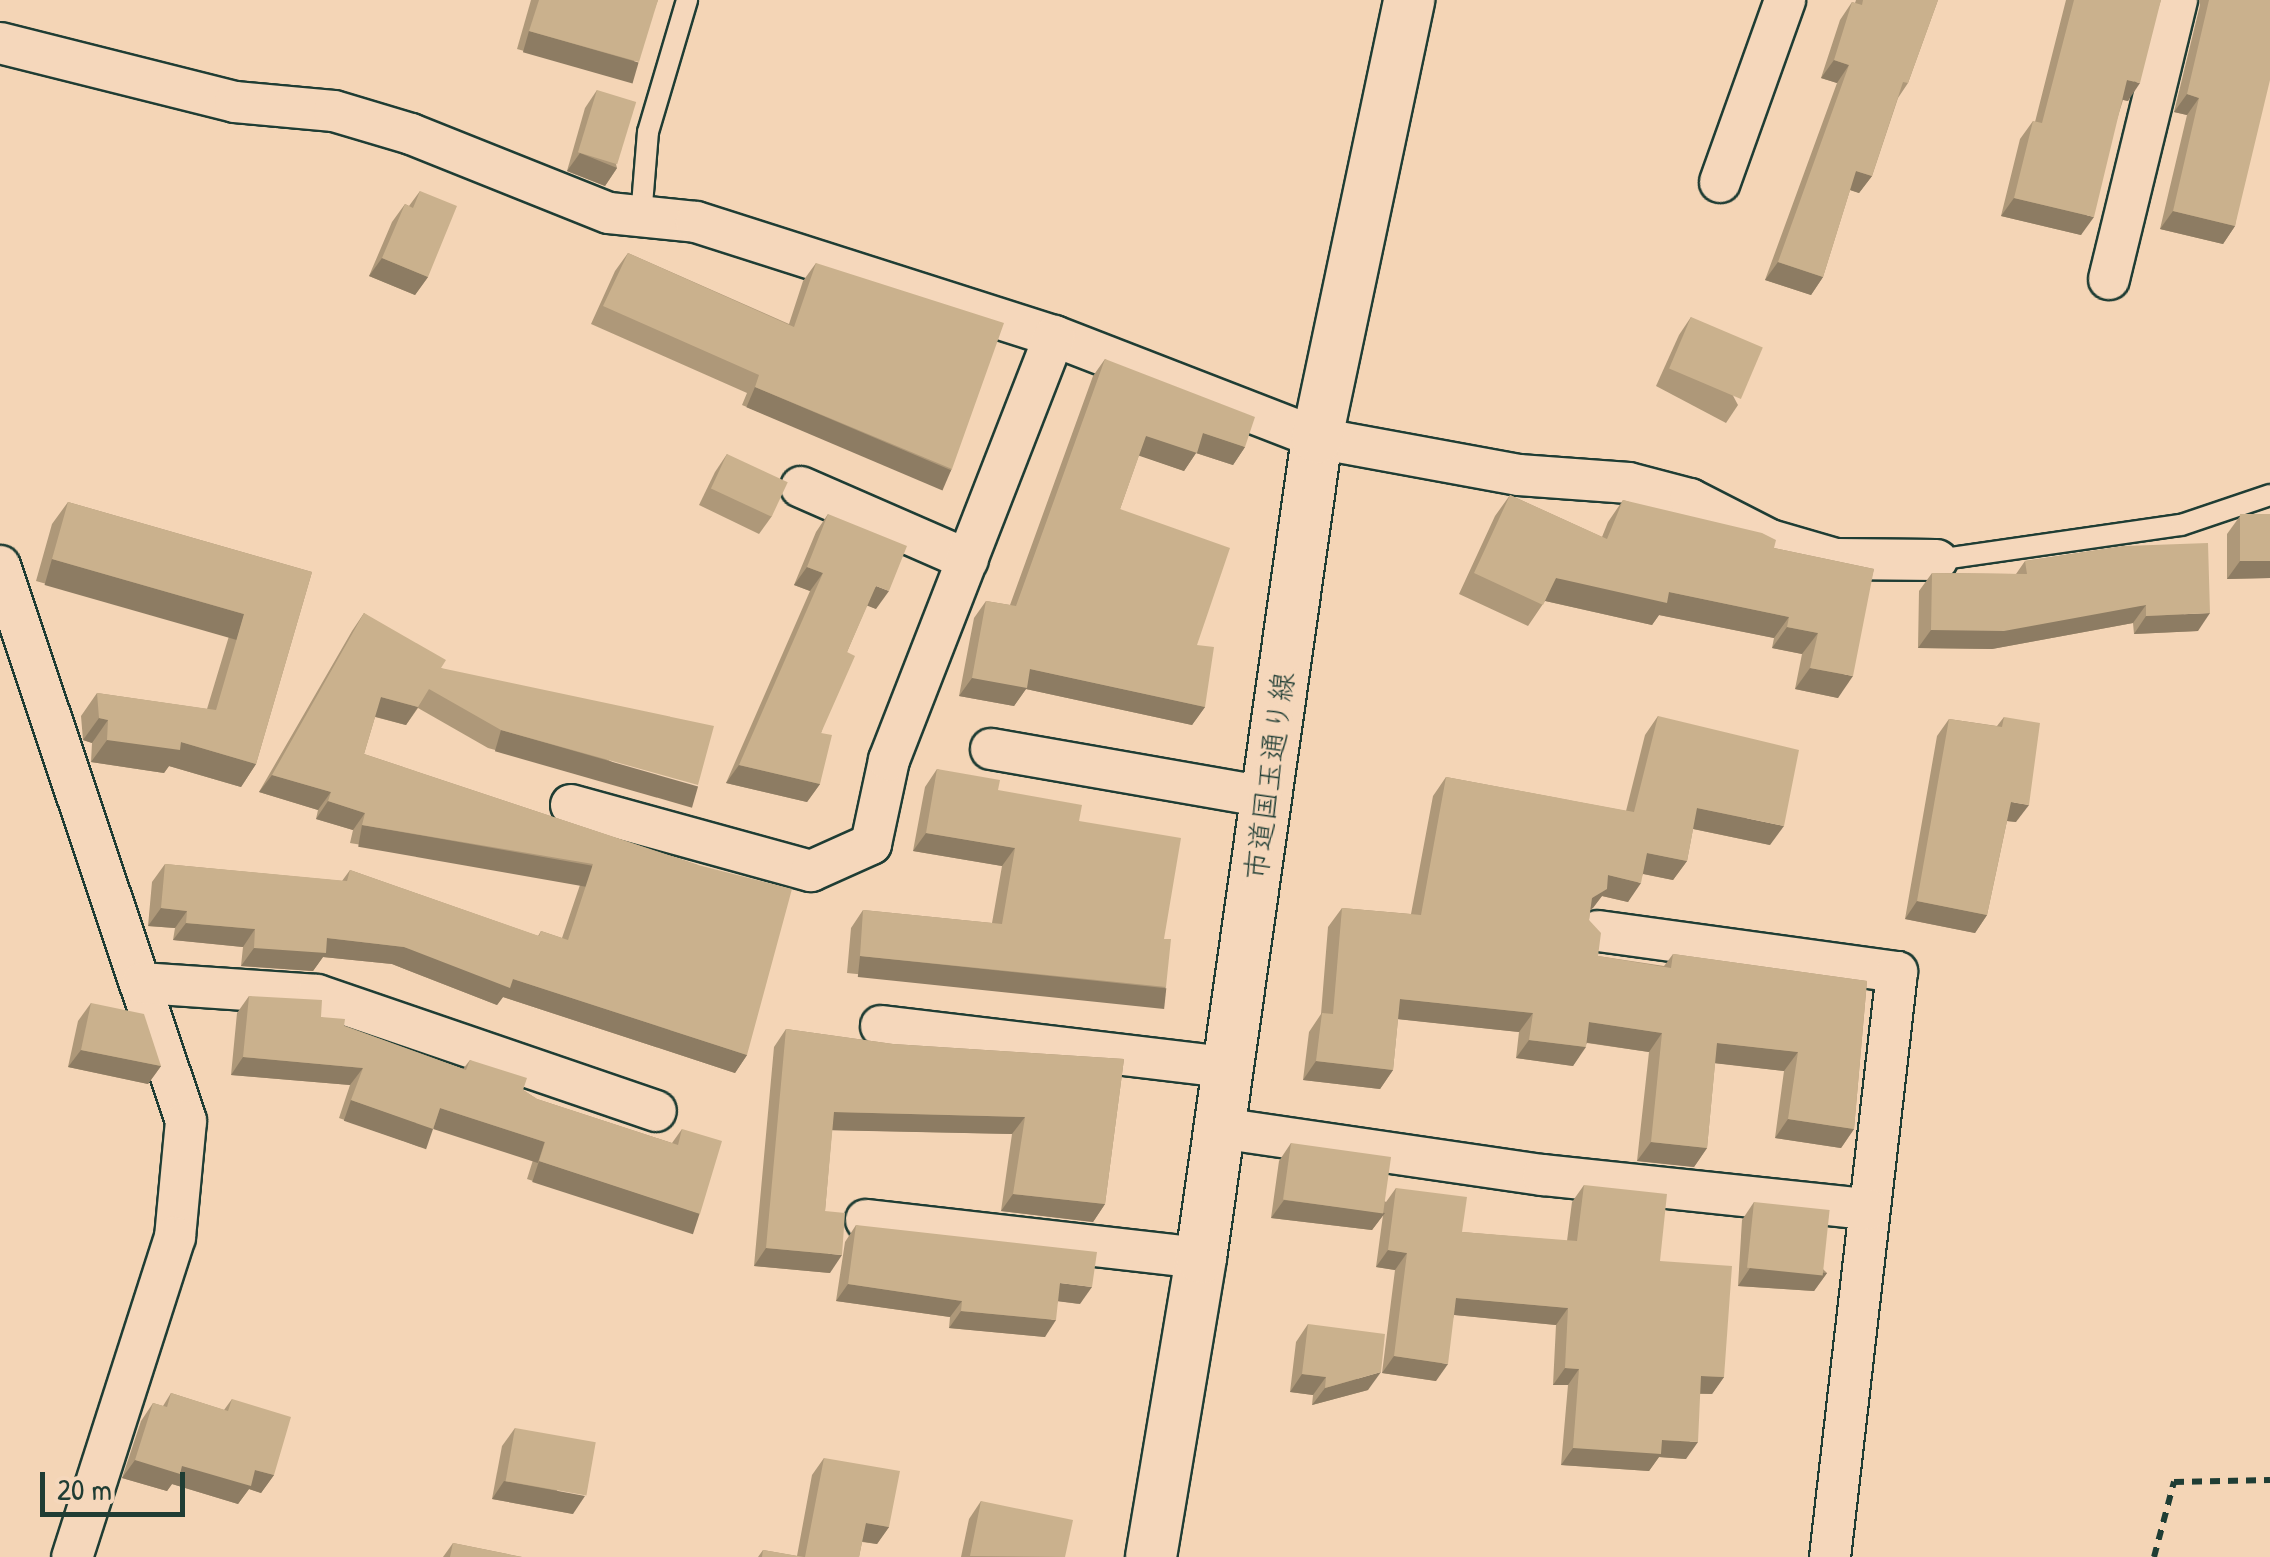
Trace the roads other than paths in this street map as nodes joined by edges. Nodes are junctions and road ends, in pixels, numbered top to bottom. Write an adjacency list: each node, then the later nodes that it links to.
1 (688, 0): 7 (lane)
2 (1408, 0): 10 (street, 市道国玉通り線)
3 (1784, 0): 6 (street)
4 (2177, 0): 8 (street)
5 (0, 42): 7 (street)
6 (1720, 182)
7 (641, 217): 9 (street)
8 (2108, 278)
9 (1054, 336): 10 (street); 13 (street)
10 (1317, 438): 14 (street); 17 (street, 市道国玉通り線)
11 (801, 486): 13 (street)
12 (2270, 495): 14 (lane)
13 (968, 560): 18 (street)
14 (1937, 560)
15 (0, 566): 20 (street)
16 (991, 749): 17 (street)
17 (1266, 798): 22 (street, 市道国玉通り線)
18 (570, 806)
19 (1598, 931): 25 (street)
20 (142, 983): 23 (street); 28 (street)
21 (881, 1026): 22 (street)
22 (1228, 1067): 24 (street, 市道国玉通り線)
23 (656, 1112)
24 (1220, 1128): 25 (street); 27 (street, 市道国玉通り線)
25 (1868, 1209): 30 (street)
26 (866, 1220): 27 (street)
27 (1200, 1258): 29 (street, 市道国玉通り線)
28 (72, 1557)
29 (1151, 1557)
30 (1830, 1557)

